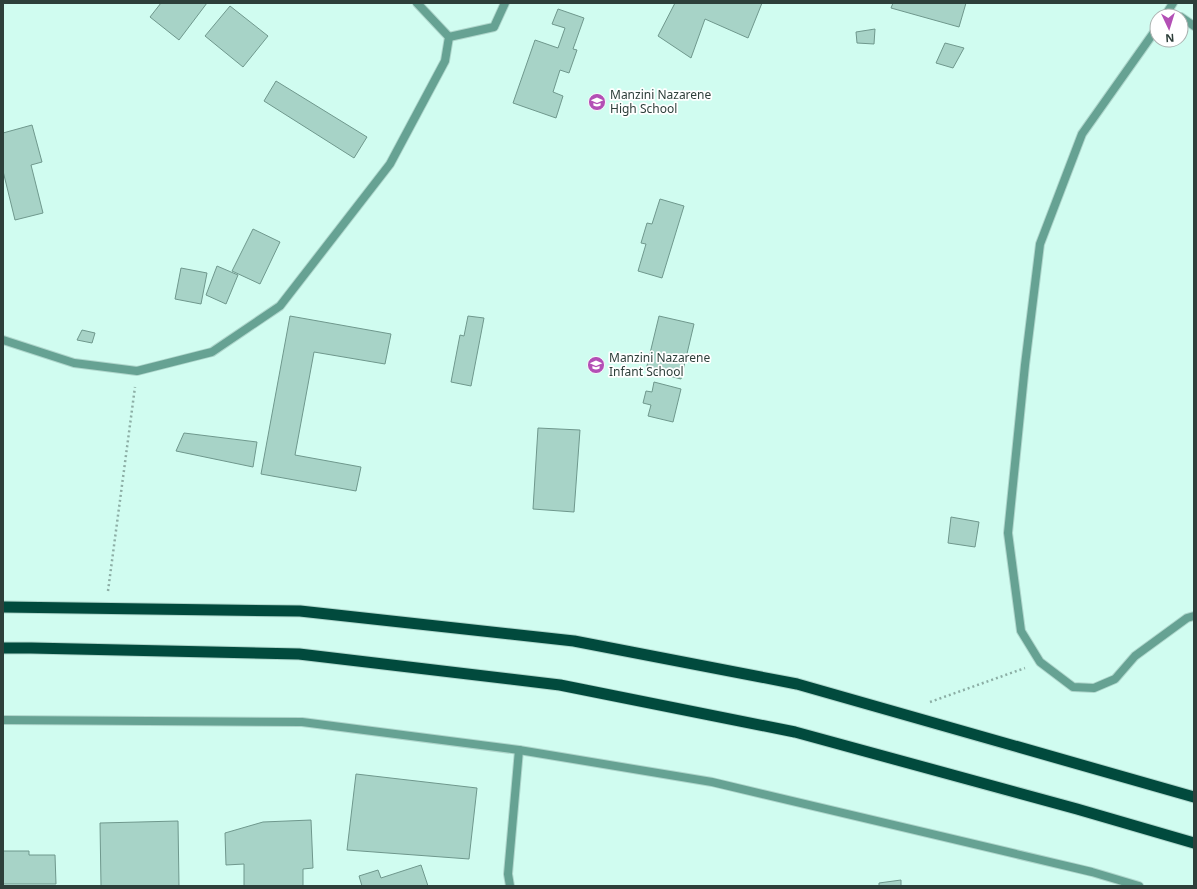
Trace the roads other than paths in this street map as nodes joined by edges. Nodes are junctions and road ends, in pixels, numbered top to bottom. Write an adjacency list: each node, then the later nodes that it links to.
1 (417, 3): 3 (street)
2 (506, 3): 3 (street)
3 (449, 37): 5 (street)
4 (1149, 39): 7 (street)
5 (3, 340)
6 (3, 607): 11 (highway)
7 (1194, 616)
8 (3, 648): 12 (highway)
9 (3, 720): 10 (street)
10 (519, 750): 13 (street); 14 (street)
11 (1194, 797)
12 (1194, 843)
13 (510, 886)
14 (1139, 886)

